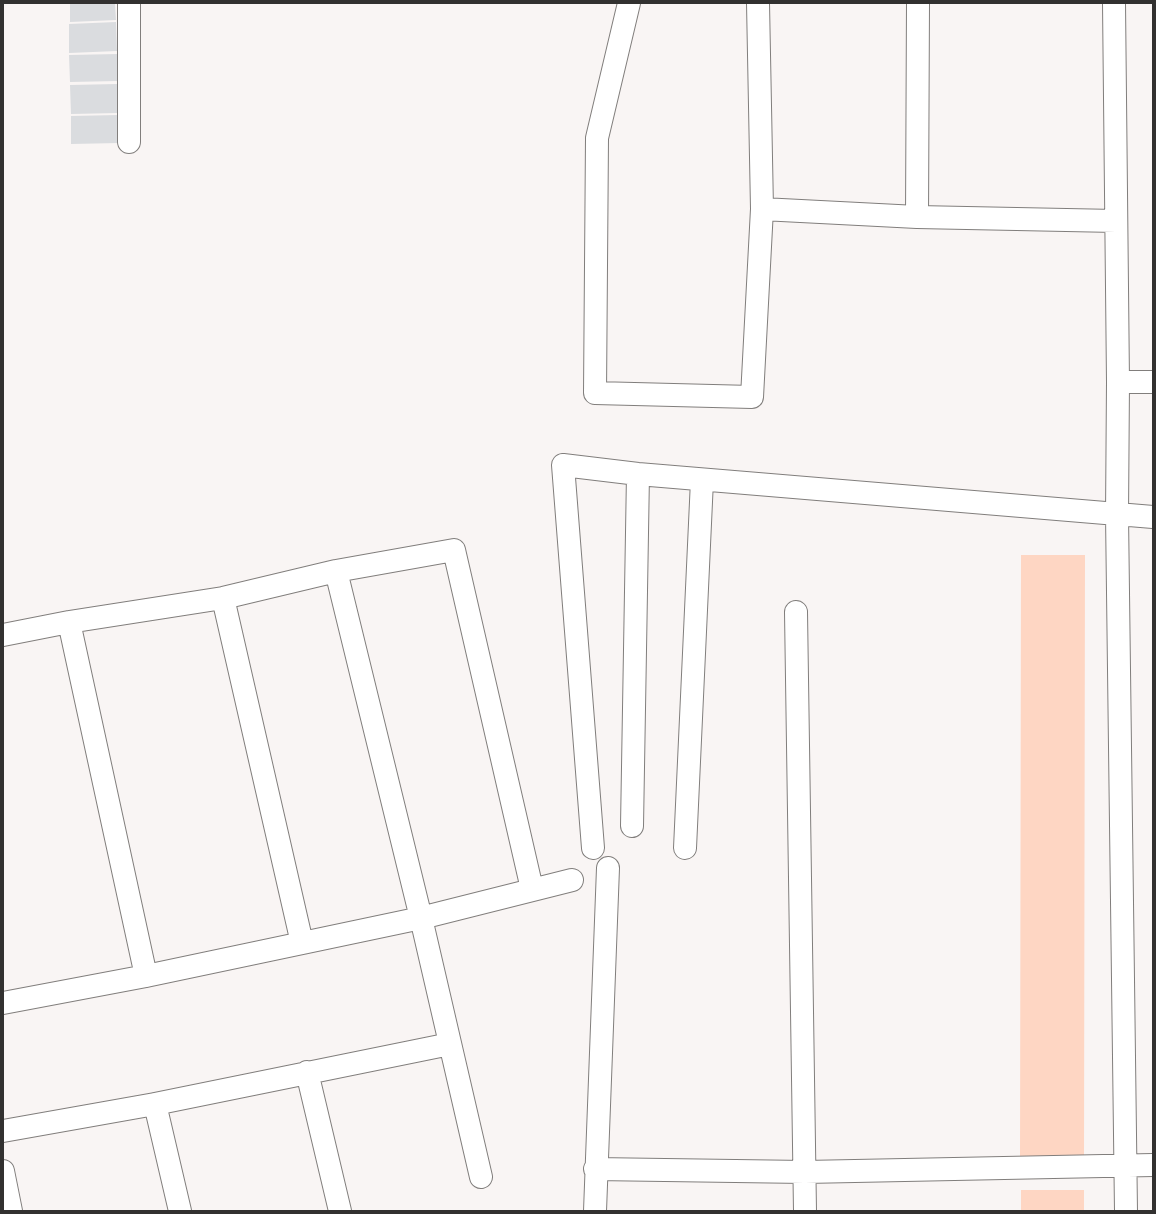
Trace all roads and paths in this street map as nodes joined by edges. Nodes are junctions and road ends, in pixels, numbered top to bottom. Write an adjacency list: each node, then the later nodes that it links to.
1 (129, 3): 6 (street)
2 (629, 3): 7 (street)
3 (758, 3): 7 (street)
4 (918, 3): 8 (street)
5 (1114, 3): 9 (street)
6 (129, 142)
7 (762, 209): 8 (street)
8 (917, 217): 9 (street)
9 (1116, 222): 10 (street)
10 (1118, 382): 11 (street); 14 (street)
11 (1153, 382)
12 (638, 474): 13 (street); 21 (street); 22 (street)
13 (702, 480): 14 (street); 23 (street)
14 (1117, 514): 15 (street); 36 (street)
15 (1153, 517)
16 (336, 572): 17 (street); 26 (street); 27 (street)
17 (223, 598): 19 (street); 28 (street)
18 (796, 612): 39 (street)
19 (69, 622): 20 (street); 29 (street)
20 (3, 635)
21 (632, 826)
22 (593, 848)
23 (685, 848)
24 (608, 868): 37 (street)
25 (572, 880): 26 (street)
26 (532, 889): 27 (street)
27 (421, 918): 28 (street); 31 (street)
28 (302, 943): 29 (street)
29 (146, 976): 30 (street)
30 (3, 1003)
31 (450, 1044): 32 (street); 40 (street)
32 (307, 1072): 33 (street); 43 (street)
33 (155, 1104): 34 (street); 42 (street)
34 (3, 1131)
35 (1153, 1165): 36 (street)
36 (1126, 1167): 39 (street); 46 (street)
37 (595, 1169): 39 (street); 44 (street)
38 (3, 1171): 41 (street)
39 (805, 1172): 45 (street)
40 (481, 1176)
41 (11, 1211)
42 (180, 1211)
43 (340, 1211)
44 (595, 1211)
45 (805, 1211)
46 (1126, 1211)

